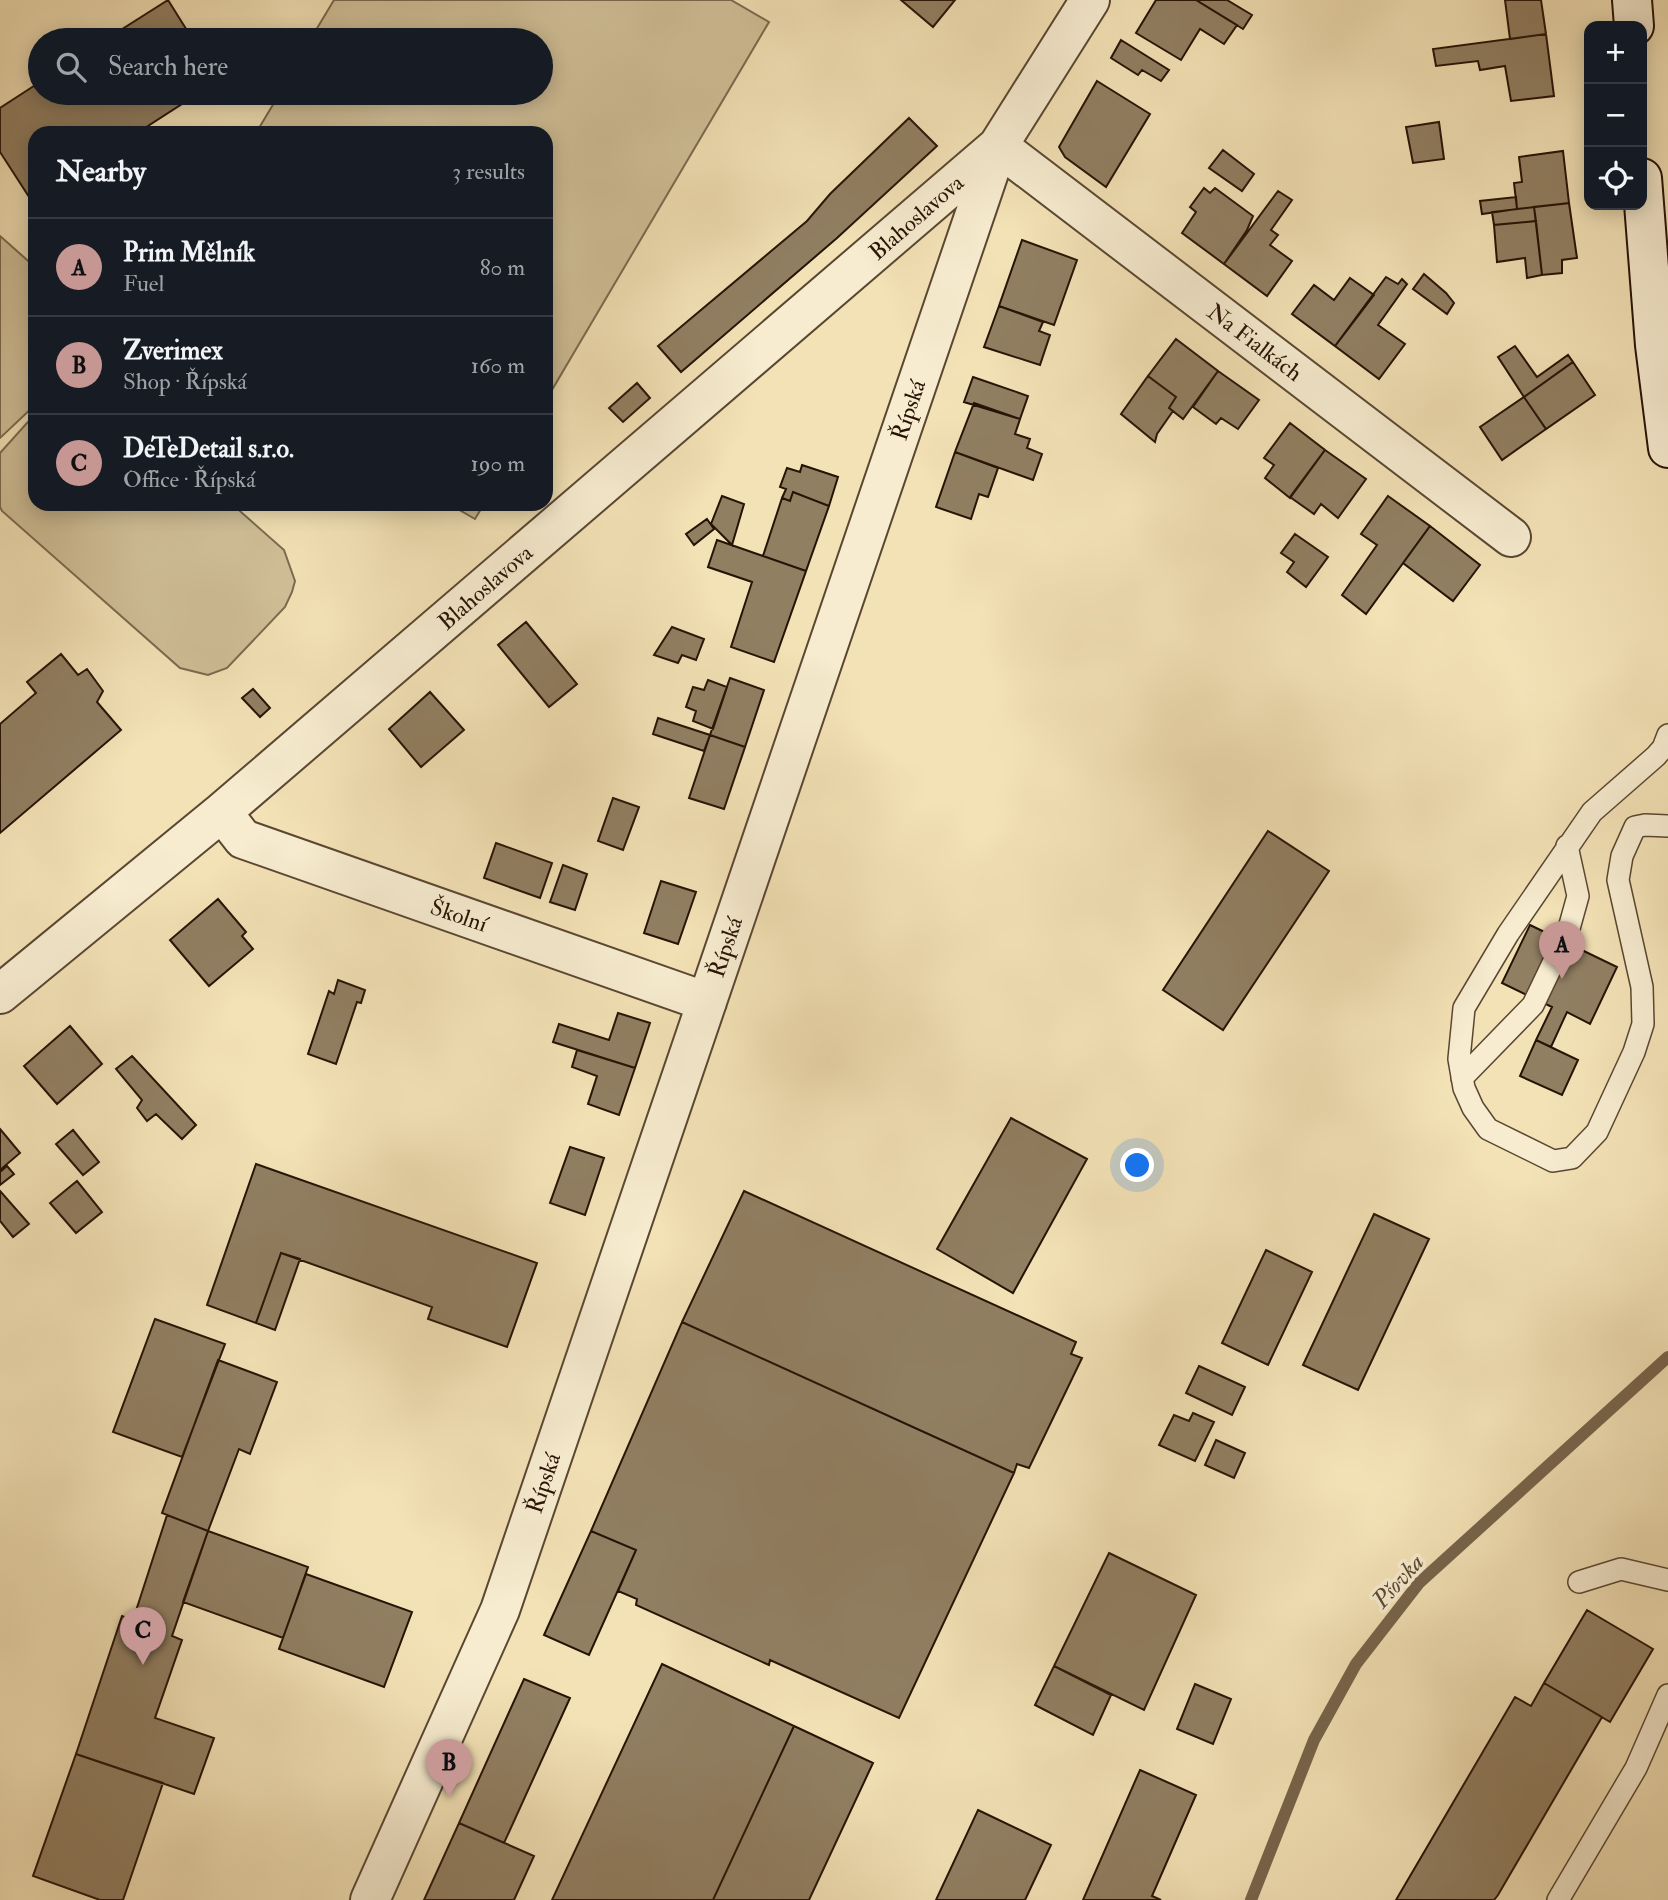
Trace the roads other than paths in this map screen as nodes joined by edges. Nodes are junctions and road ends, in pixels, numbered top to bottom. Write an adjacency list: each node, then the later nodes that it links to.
1 (1090, 0): 4 (street, Řípská)
2 (1632, 0): 3 (street)
3 (1634, 21)
4 (998, 146): 7 (street, Na Fialkách); 9 (street, Blahoslavova); 13 (street, Řípská)
5 (1644, 210): 6 (street)
6 (1668, 448)
7 (1511, 537)
8 (1668, 735): 11 (lane)
9 (222, 812): 12 (street, Blahoslavova); 13 (street, Školní)
10 (1668, 826): 14 (lane)
11 (1567, 846): 14 (lane); 14 (lane)
12 (0, 994)
13 (707, 1002): 18 (street, Řípská)
14 (1462, 1077)
15 (1668, 1580): 16 (lane)
16 (1579, 1582)
17 (1668, 1695): 19 (lane)
18 (370, 1900)
19 (1558, 1900)

